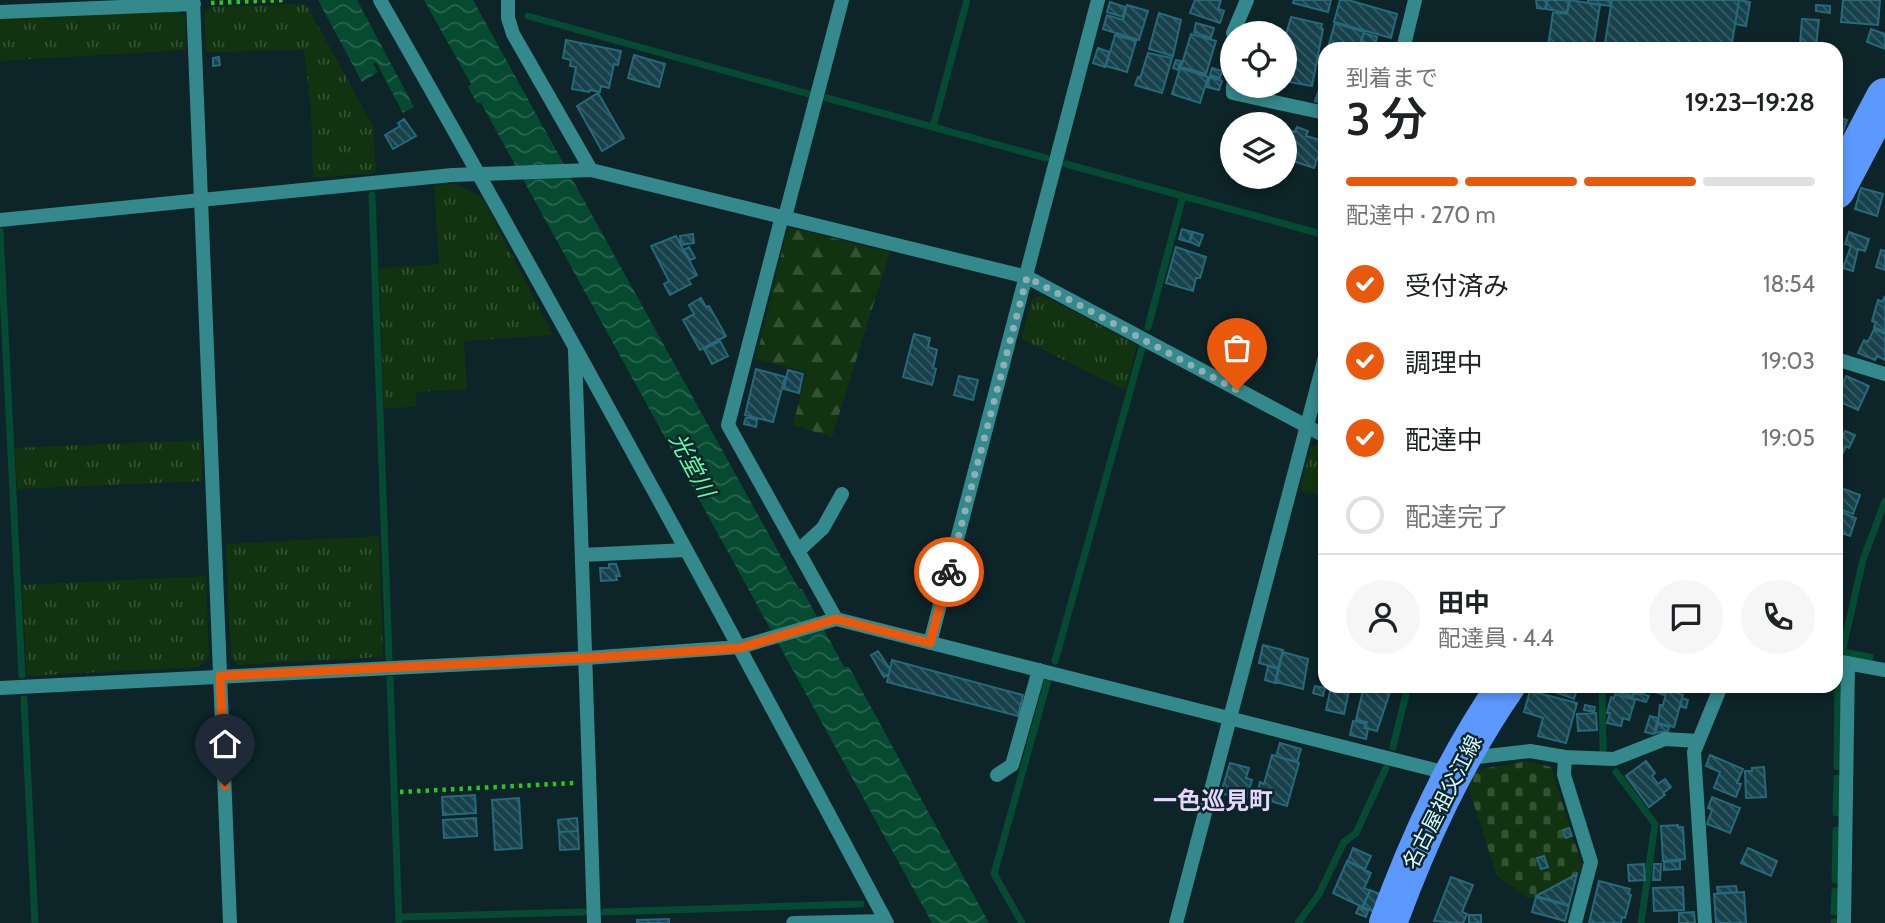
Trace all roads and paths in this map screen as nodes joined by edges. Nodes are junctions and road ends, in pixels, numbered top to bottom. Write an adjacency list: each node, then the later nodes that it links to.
1 (283, 0): 8 (path)
2 (380, 0): 16 (street)
3 (508, 0): 15 (street)
4 (842, 0): 19 (street)
5 (1098, 0): 21 (street)
6 (1247, 0): 10 (street)
7 (1415, 0): 11 (street)
8 (194, 2): 9 (street); 18 (street)
9 (0, 12)
10 (1238, 21)
11 (1405, 42)
12 (1885, 97): 17 (main road)
13 (1256, 98): 14 (street)
14 (1318, 111)
15 (589, 170): 16 (street); 19 (street)
16 (480, 175): 18 (street); 22 (street)
17 (1843, 177)
18 (201, 200): 20 (street); 39 (street)
19 (784, 216): 21 (street); 30 (street)
20 (0, 219)
21 (1027, 277): 26 (street); 33 (street)
22 (575, 348): 29 (street); 31 (street)
23 (1843, 361): 24 (street)
24 (1885, 374)
25 (1318, 384): 26 (street)
26 (1307, 427): 27 (street); 44 (street)
27 (1318, 432)
28 (842, 494): 30 (street)
29 (686, 550): 31 (street); 34 (street)
30 (798, 551): 32 (street)
31 (582, 555): 35 (street)
32 (834, 620): 33 (street); 34 (street)
33 (930, 643): 37 (street)
34 (740, 648): 35 (street); 51 (street)
35 (586, 658): 39 (street); 49 (street)
36 (1843, 662): 38 (street)
37 (1039, 670): 44 (street); 48 (street)
38 (1885, 670)
39 (220, 676): 40 (street); 52 (street)
40 (0, 688)
41 (1502, 693): 47 (main road, 名古屋祖父江線)
42 (1718, 693): 45 (street)
43 (1842, 693): 59 (street)
44 (1228, 718): 47 (street); 55 (street)
45 (1699, 741): 46 (street); 58 (street)
46 (1565, 757): 47 (street); 57 (street)
47 (1456, 766): 56 (main road, 名古屋祖父江線)
48 (997, 775)
49 (590, 783): 50 (path); 53 (street)
50 (400, 792)
51 (887, 922): 54 (street)
52 (230, 923)
53 (594, 923)
54 (793, 923)
55 (1176, 923)
56 (1388, 923)
57 (1575, 923)
58 (1705, 923)
59 (1843, 923)

